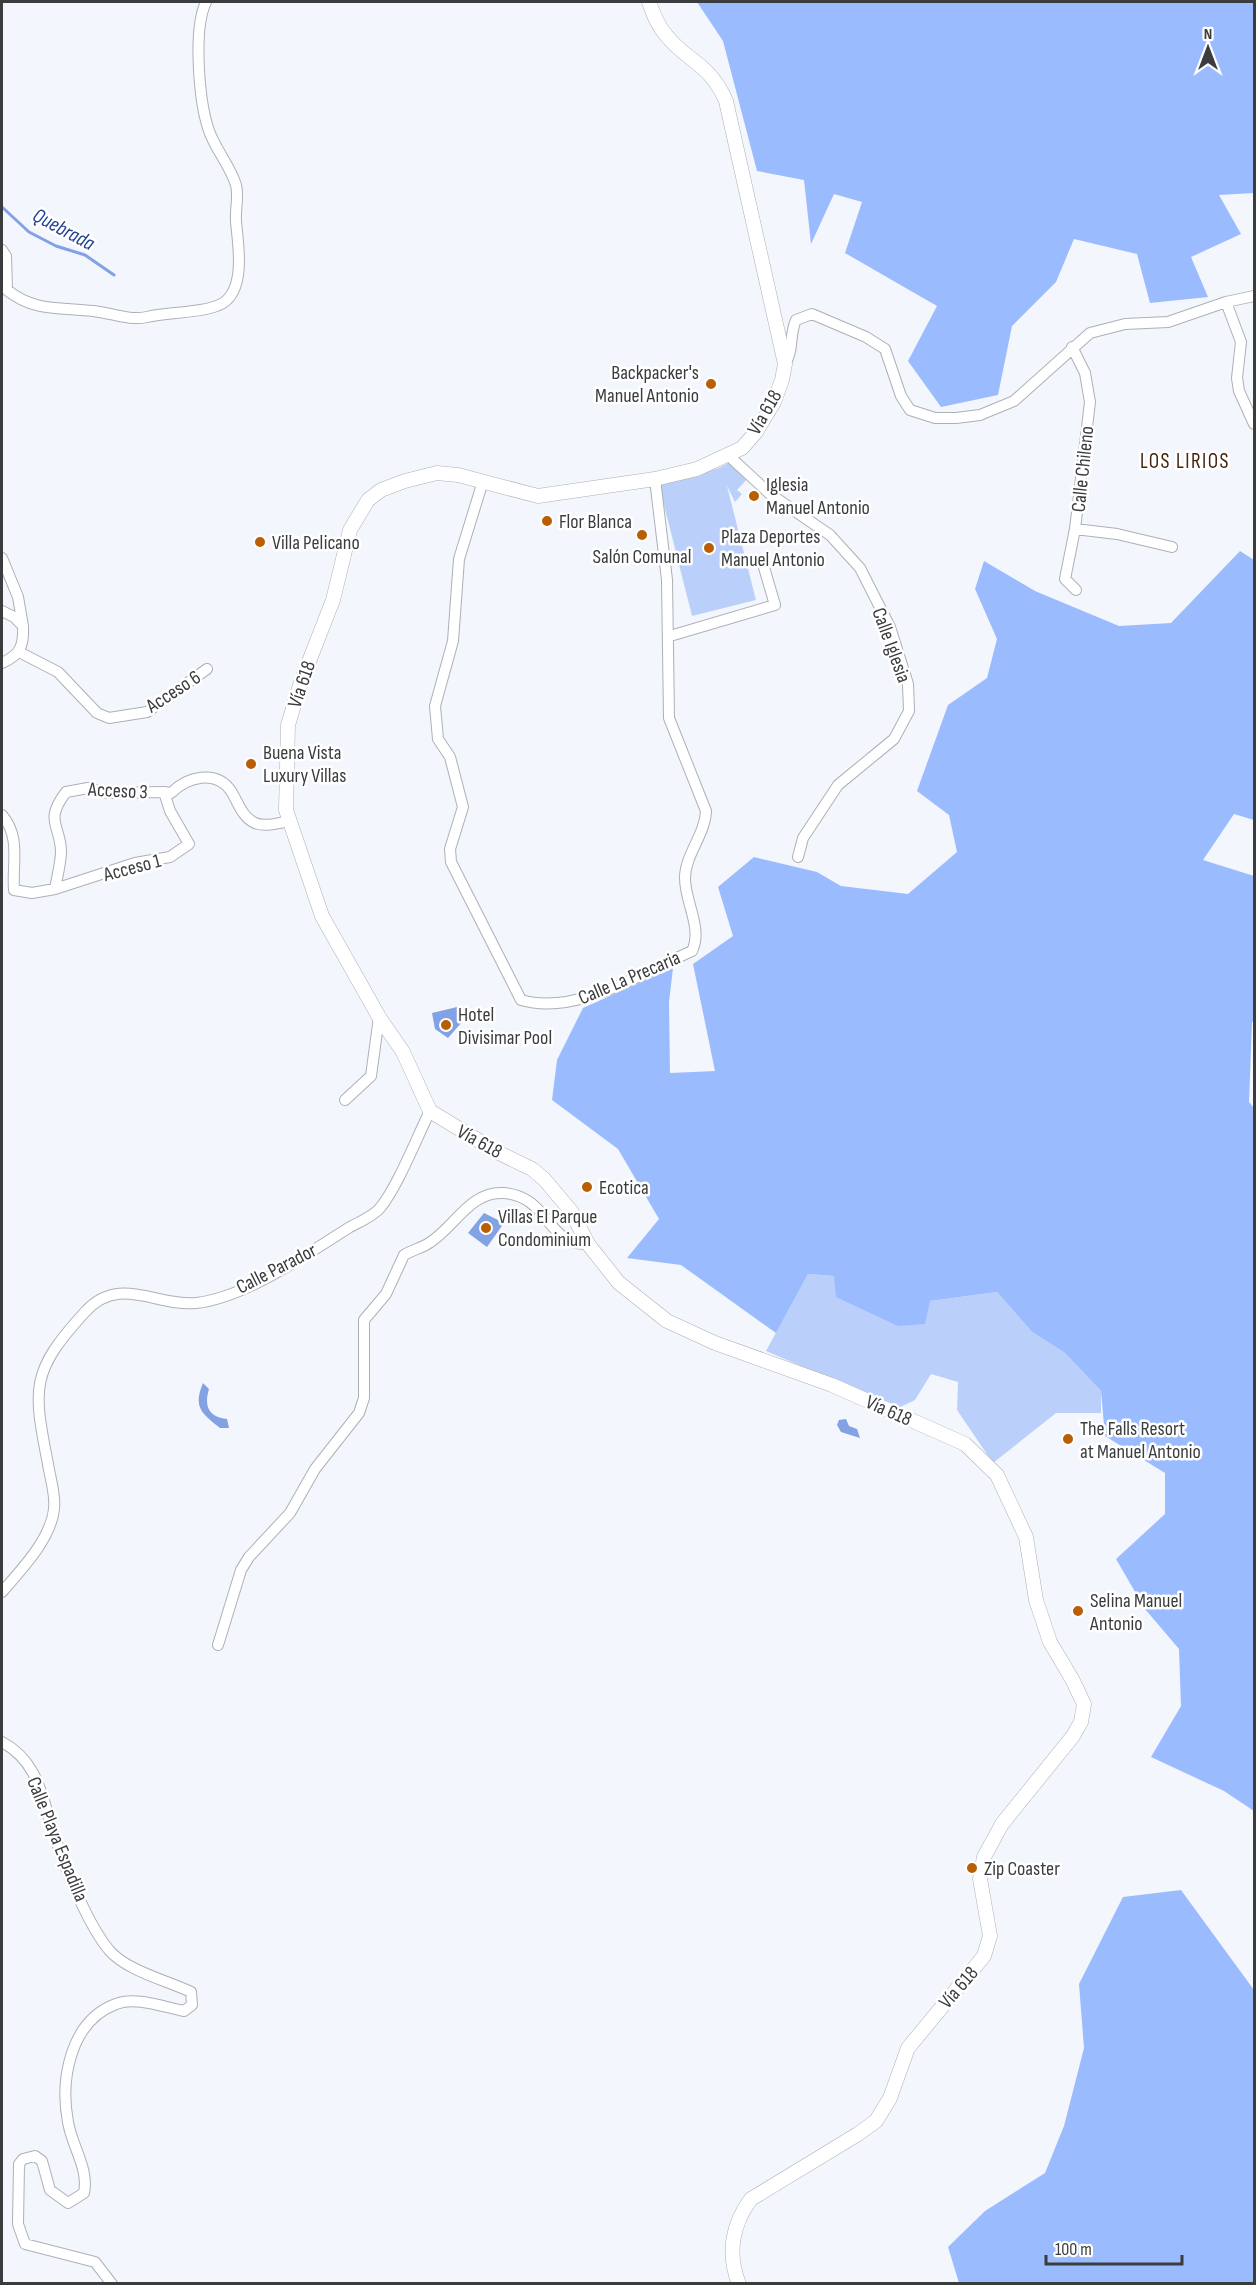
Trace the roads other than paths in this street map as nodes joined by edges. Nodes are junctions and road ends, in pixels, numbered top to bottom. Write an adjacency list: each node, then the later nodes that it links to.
1 (206, 2): 3 (street)
2 (649, 2): 7 (street, Vía 618)
3 (2, 250)
4 (1254, 296): 5 (street)
5 (1226, 302): 6 (street); 8 (street)
6 (1072, 347): 7 (street); 12 (street, Calle Chileno)
7 (785, 364): 9 (street, Vía 618)
8 (1254, 424)
9 (729, 456): 10 (street, Vía 618); 26 (street, Calle Iglesia)
10 (655, 479): 11 (street, Vía 618); 19 (street, Calle La Precaria)
11 (483, 481): 19 (street, Calle La Precaria); 25 (street, Vía 618)
12 (1075, 529): 13 (street); 16 (street, Calle Chileno)
13 (1172, 548)
14 (2, 558): 18 (street)
15 (763, 564): 19 (street)
16 (1076, 590)
17 (2, 611): 18 (street)
18 (23, 626): 20 (street)
19 (670, 636)
20 (19, 652): 21 (street); 22 (street, Acceso 6)
21 (2, 663)
22 (207, 669)
23 (164, 792): 25 (street); 27 (street, Acceso 1); 27 (street, Acceso 3)
24 (2, 815): 27 (street, Acceso 1)
25 (289, 821): 28 (street, Vía 618)
26 (798, 857)
27 (55, 889)
28 (379, 1017): 29 (street); 30 (street, Vía 618)
29 (345, 1100)
30 (430, 1111): 31 (street, Vía 618); 32 (street, Calle Parador)
31 (588, 1244): 33 (street); 36 (street, Vía 618)
32 (2, 1592)
33 (218, 1645)
34 (2, 1742): 35 (street, Calle Playa Espadilla)
35 (112, 2283)
36 (739, 2283)

